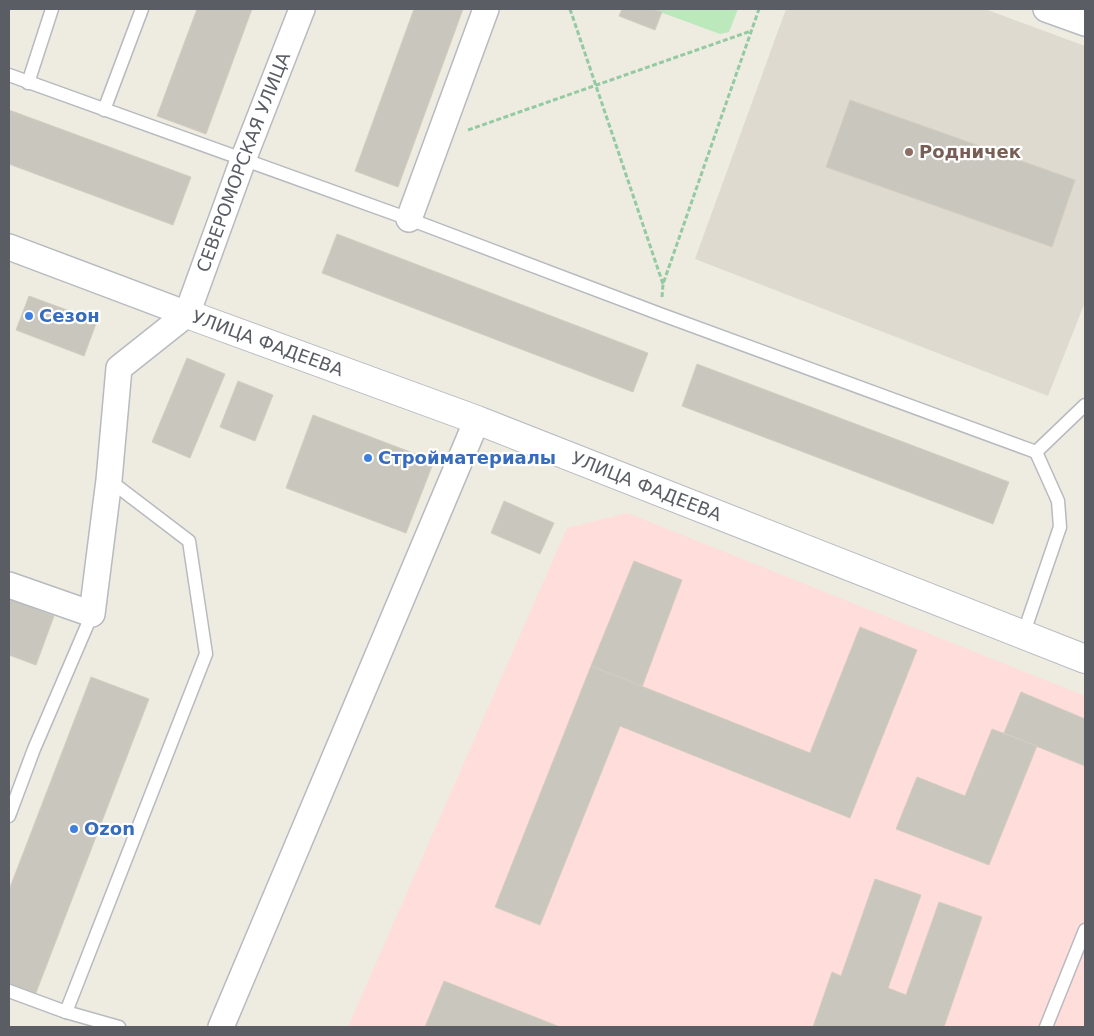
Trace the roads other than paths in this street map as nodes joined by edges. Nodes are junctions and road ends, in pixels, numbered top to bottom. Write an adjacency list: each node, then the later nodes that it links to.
1 (52, 9): 8 (lane)
2 (142, 9): 9 (lane)
3 (302, 9): 10 (street, СЕВЕРОМОРСКАЯ УЛИЦА)
4 (486, 9): 11 (street)
5 (1046, 9): 6 (street)
6 (1085, 23)
7 (9, 75): 8 (lane)
8 (28, 82): 9 (lane)
9 (104, 110): 10 (lane)
10 (243, 160): 11 (lane); 13 (street, СЕВЕРОМОРСКАЯ УЛИЦА)
11 (409, 219): 16 (lane)
12 (9, 247): 13 (street, УЛИЦА ФАДЕЕВА)
13 (187, 314): 15 (street, УЛИЦА ФАДЕЕВА); 17 (street)
14 (1085, 405): 16 (lane)
15 (478, 420): 20 (street, УЛИЦА ФАДЕЕВА); 27 (street)
16 (1036, 452): 20 (lane)
17 (109, 480): 19 (street); 25 (lane)
18 (9, 585): 19 (street)
19 (92, 614): 22 (lane)
20 (1023, 635): 21 (street, УЛИЦА ФАДЕЕВА)
21 (1085, 659)
22 (9, 816)
23 (1085, 930): 28 (lane)
24 (9, 990): 25 (lane)
25 (66, 1012): 26 (lane)
26 (119, 1027)
27 (221, 1027)
28 (1046, 1027)

